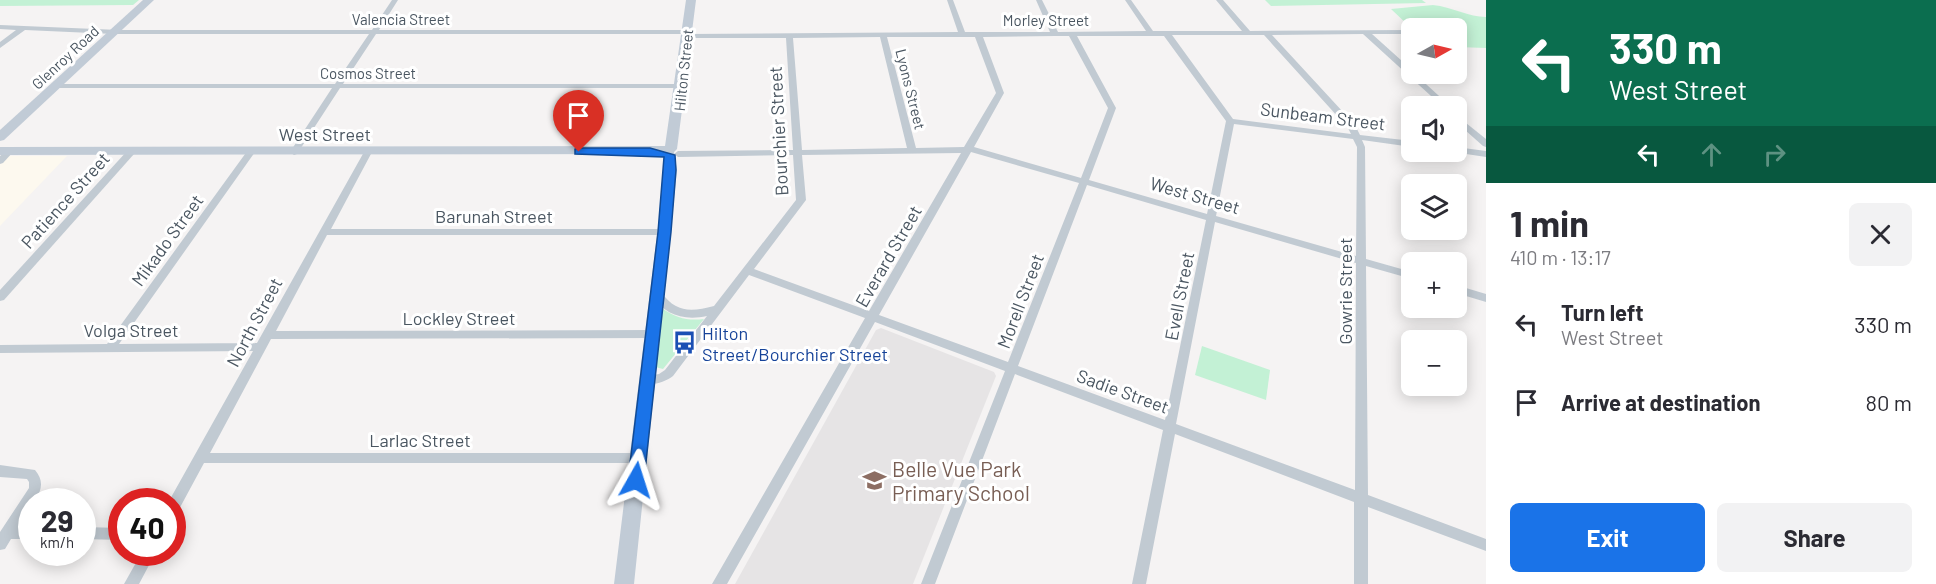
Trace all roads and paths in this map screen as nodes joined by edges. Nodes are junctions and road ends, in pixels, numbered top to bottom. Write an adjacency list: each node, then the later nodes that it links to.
1 (149, 0): 10 (street, Glenroy Road)
2 (395, 0): 11 (street)
3 (691, 0): 18 (street, Hilton Street)
4 (950, 0): 19 (street)
5 (1039, 0): 21 (street)
6 (1128, 0): 14 (street)
7 (1219, 0): 16 (street)
8 (0, 27): 9 (street, Valencia Street)
9 (24, 27): 10 (street, Valencia Street); 25 (street)
10 (115, 31): 11 (street, Valencia Street); 26 (street, Glenroy Road)
11 (374, 32): 18 (street, Valencia Street); 27 (street)
12 (1365, 32): 13 (street, Morley Street); 17 (street, Morley Street); 29 (street)
13 (1401, 32)
14 (1151, 33): 15 (street, Morley Street); 22 (street, Morley Street)
15 (1166, 33): 16 (street, Morley Street); 30 (street)
16 (1248, 33): 17 (street, Morley Street)
17 (1266, 33): 33 (street)
18 (687, 34): 23 (street, Morley Street); 28 (street, Hilton Street)
19 (962, 34): 20 (street, Morley Street); 24 (street, Morley Street)
20 (978, 34): 21 (street, Morley Street); 36 (street, Everard Street)
21 (1055, 34): 22 (street, Morley Street)
22 (1072, 34): 48 (street, Morell Street)
23 (789, 35): 24 (street, Morley Street); 38 (street, Bourchier Street)
24 (883, 35): 39 (street, Lyons Street)
25 (0, 46)
26 (55, 86): 27 (street, Cosmos Street); 32 (street, Glenroy Road)
27 (338, 86): 28 (street, Cosmos Street); 43 (street)
28 (681, 86): 45 (street, Hilton Street)
29 (1435, 96)
30 (1230, 120): 33 (street, Sunbeam Street); 49 (street, Evell Street)
31 (1467, 127): 35 (street)
32 (0, 136)
33 (1358, 137): 34 (street, Sunbeam Street); 52 (street, Gowrie Street)
34 (1401, 143)
35 (1486, 144)
36 (968, 149): 39 (street, West Street); 48 (street, West Street); 60 (street, Everard Street)
37 (5, 151): 41 (street, West Street); 47 (street)
38 (798, 151): 39 (street, West Street); 45 (street, West Street); 53 (street, Bourchier Street)
39 (912, 151)
40 (1467, 151): 46 (street)
41 (131, 152): 42 (street, West Street); 57 (street, Patience Street)
42 (251, 152): 43 (street, West Street); 64 (street, Mikado Street)
43 (294, 152): 44 (street, West Street)
44 (368, 152): 45 (street, West Street); 50 (street, North Street)
45 (673, 152): 51 (street, Hilton Street)
46 (1486, 154)
47 (0, 161)
48 (1084, 182): 49 (street, West Street); 66 (street, Morell Street)
49 (1212, 218): 52 (street, West Street); 68 (street, Evell Street)
50 (323, 232): 51 (street, Barunah Street); 61 (street, North Street)
51 (664, 232): 56 (street, Hilton Street)
52 (1361, 261): 54 (street, West Street); 73 (street, Gowrie Street)
53 (747, 270): 59 (street, Bourchier Street); 60 (street, Sadie Street)
54 (1401, 273)
55 (1467, 292): 58 (street)
56 (657, 295): 59 (street); 62 (street, Hilton Street)
57 (0, 297)
58 (1486, 298)
59 (720, 308): 67 (street, Bourchier Street)
60 (872, 317): 66 (street, Sadie Street); 79 (street, Everard Street)
61 (266, 334): 62 (street, Lockley Street); 63 (street, North Street)
62 (652, 334): 67 (street, Hilton Street)
63 (261, 347): 64 (street, Volga Street); 69 (street, North Street)
64 (110, 348): 65 (street, Volga Street)
65 (0, 349)
66 (1012, 369): 68 (street, Sadie Street); 80 (street, Morell Street)
67 (647, 380): 70 (street, Hilton Street)
68 (1170, 427): 73 (street, Sadie Street); 81 (street, Evell Street)
69 (201, 458): 70 (street, Larlac Street); 72 (street, North Street)
70 (638, 458): 78 (street, Hilton Street)
71 (0, 471): 74 (street)
72 (184, 488)
73 (1361, 499): 75 (street, Sadie Street); 82 (street, Gowrie Street)
74 (4, 538)
75 (1486, 545)
76 (141, 566): 77 (street)
77 (131, 584)
78 (624, 584)
79 (719, 584)
80 (928, 584)
81 (1138, 584)
82 (1361, 584)

